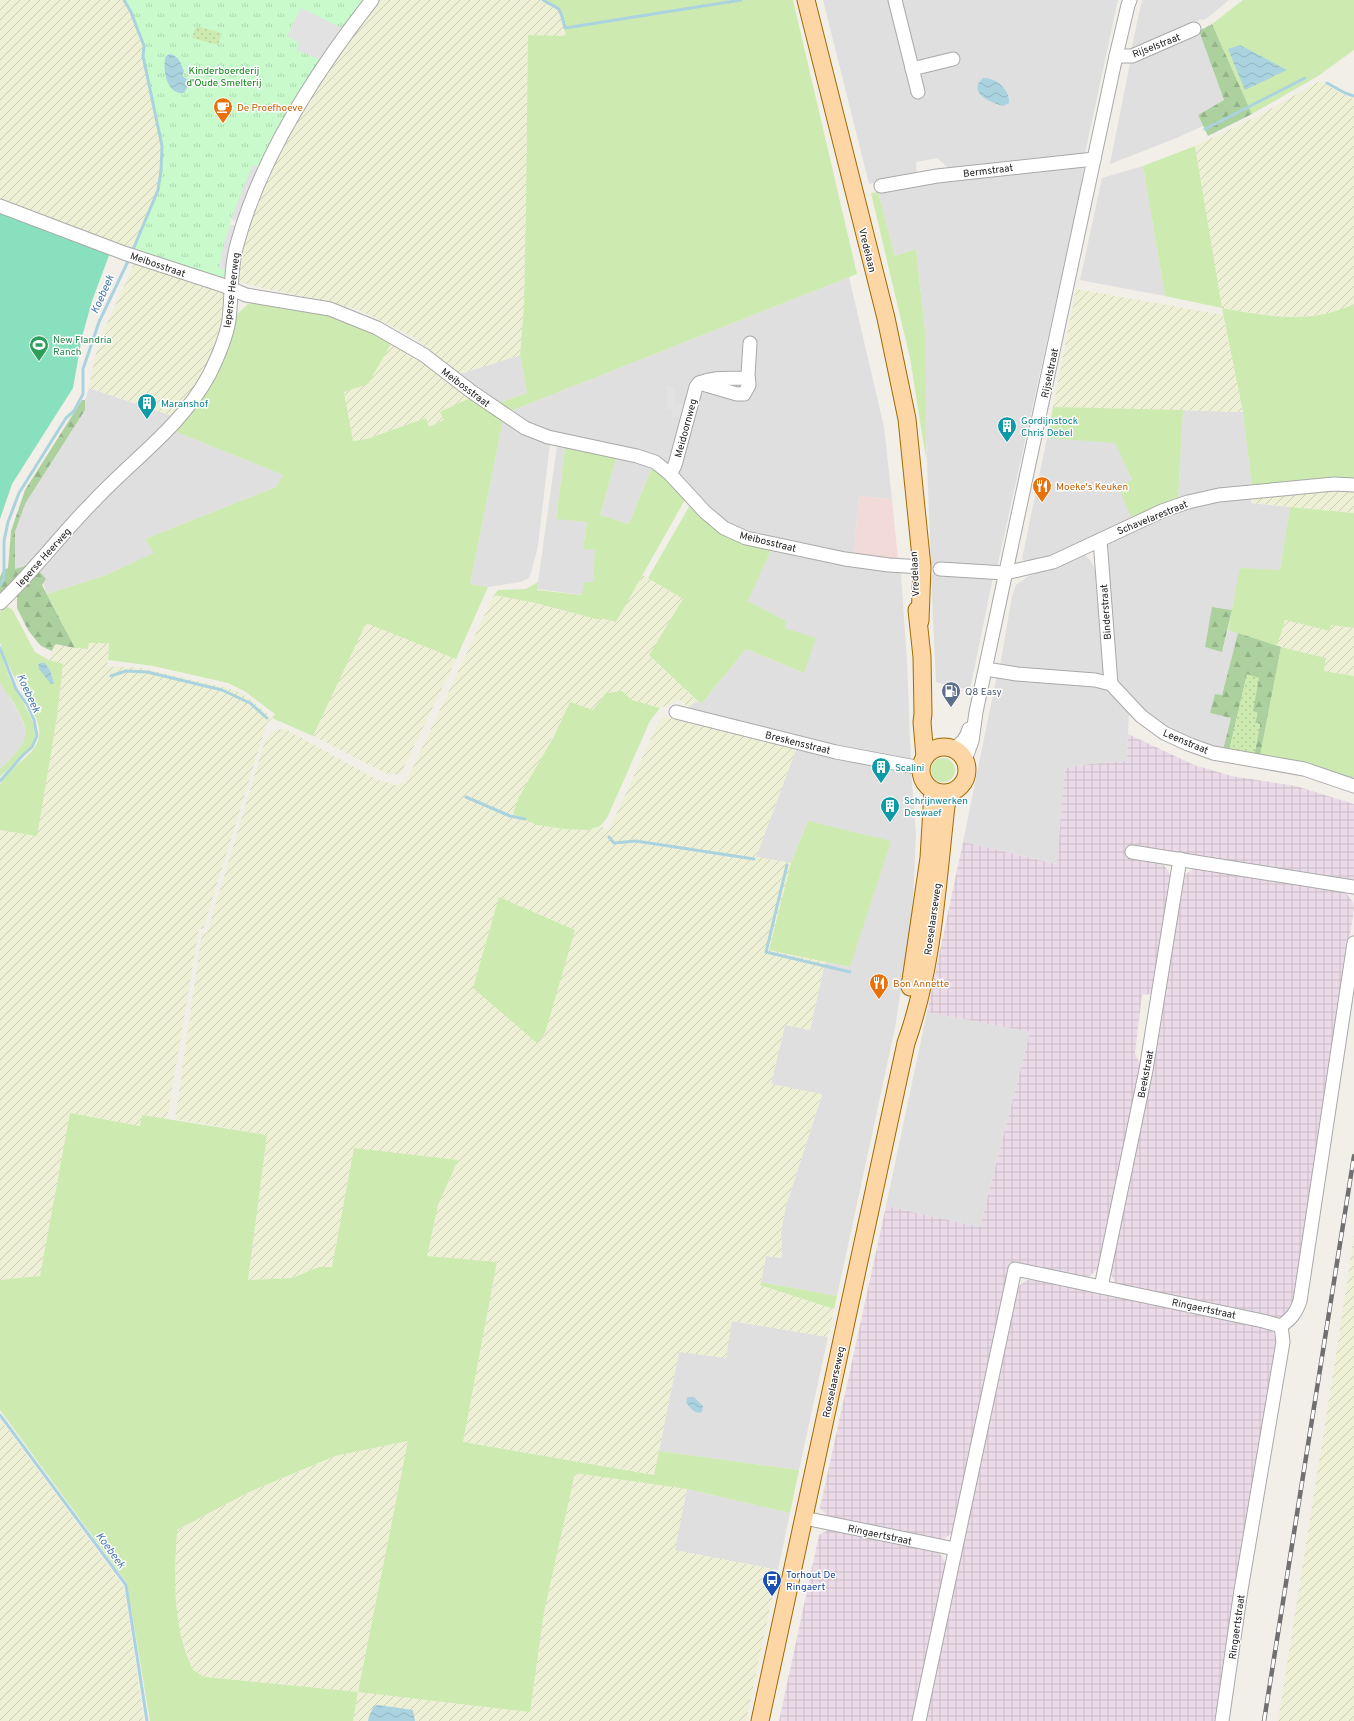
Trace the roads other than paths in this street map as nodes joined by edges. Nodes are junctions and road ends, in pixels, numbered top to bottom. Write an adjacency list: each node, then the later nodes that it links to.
1 (372, 0): 13 (street, Ieperse Heerweg)
2 (806, 0): 18 (main road, Vredelaan)
3 (895, 0): 8 (street)
4 (1128, 2): 6 (street, Rijselstraat)
5 (1194, 29): 6 (street, Rijselstraat)
6 (1116, 56): 10 (street, Rijselstraat)
7 (953, 59): 8 (street)
8 (912, 69): 9 (street)
9 (918, 92)
10 (1094, 159): 11 (street, Bermstraat); 20 (street, Rijselstraat)
11 (881, 186)
12 (0, 206): 13 (street, Meibosstraat)
13 (231, 289): 15 (street, Meibosstraat); 21 (street, Ieperse Heerweg)
14 (750, 343): 15 (street, Meidoornweg)
15 (670, 474): 18 (street, Meibosstraat)
16 (1354, 485): 17 (street, Schavelarestraat)
17 (1100, 540): 20 (street, Schavelarestraat); 23 (street, Binderstraat)
18 (917, 567): 26 (main road, Vredelaan)
19 (940, 569): 20 (street)
20 (1005, 574): 22 (street, Rijselstraat)
21 (0, 603)
22 (986, 669): 23 (street); 25 (street, Rijselstraat)
23 (1111, 684): 30 (street, Leenstraat)
24 (676, 712): 29 (street, Breskensstraat)
25 (976, 712): 27 (street, Rijselstraat); 28 (street, Rijselstraat)
26 (923, 714): 27 (main road, Vredelaan); 29 (main road, Vredelaan)
27 (948, 748): 28 (main road); 29 (main road)
28 (965, 760): 31 (main road)
29 (923, 763): 31 (main road)
30 (1354, 786)
31 (941, 792): 38 (main road, Roeselaarseweg)
32 (1132, 852): 33 (street)
33 (1180, 859): 34 (street); 36 (street, Beekstraat)
34 (1354, 887)
35 (1354, 943): 37 (street)
36 (1101, 1287): 37 (street, Ringaertstraat); 39 (street, Ringaertstraat)
37 (1281, 1326): 42 (street, Ringaertstraat)
38 (804, 1518): 39 (street, Ringaertstraat); 40 (main road, Roeselaarseweg)
39 (956, 1549): 41 (street, Ringaertstraat)
40 (760, 1721)
41 (919, 1721)
42 (1222, 1721)

